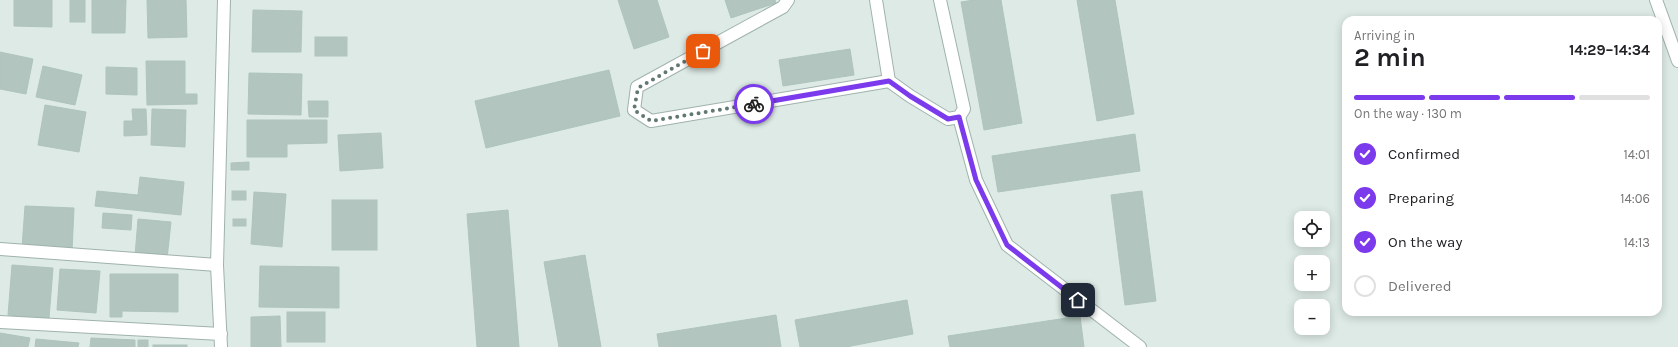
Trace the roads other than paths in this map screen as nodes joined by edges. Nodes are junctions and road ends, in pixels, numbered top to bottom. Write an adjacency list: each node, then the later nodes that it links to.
1 (224, 0): 12 (street)
2 (788, 0): 9 (street)
3 (876, 0): 9 (street)
4 (940, 0): 10 (street)
5 (1656, 0): 6 (street)
6 (1662, 16)
7 (1662, 17): 8 (street)
8 (1678, 61)
9 (889, 81): 10 (street)
10 (959, 117): 16 (street)
11 (0, 250): 12 (street)
12 (217, 265): 14 (street)
13 (0, 322): 14 (street)
14 (221, 334): 15 (street)
15 (221, 347)
16 (1140, 347)

